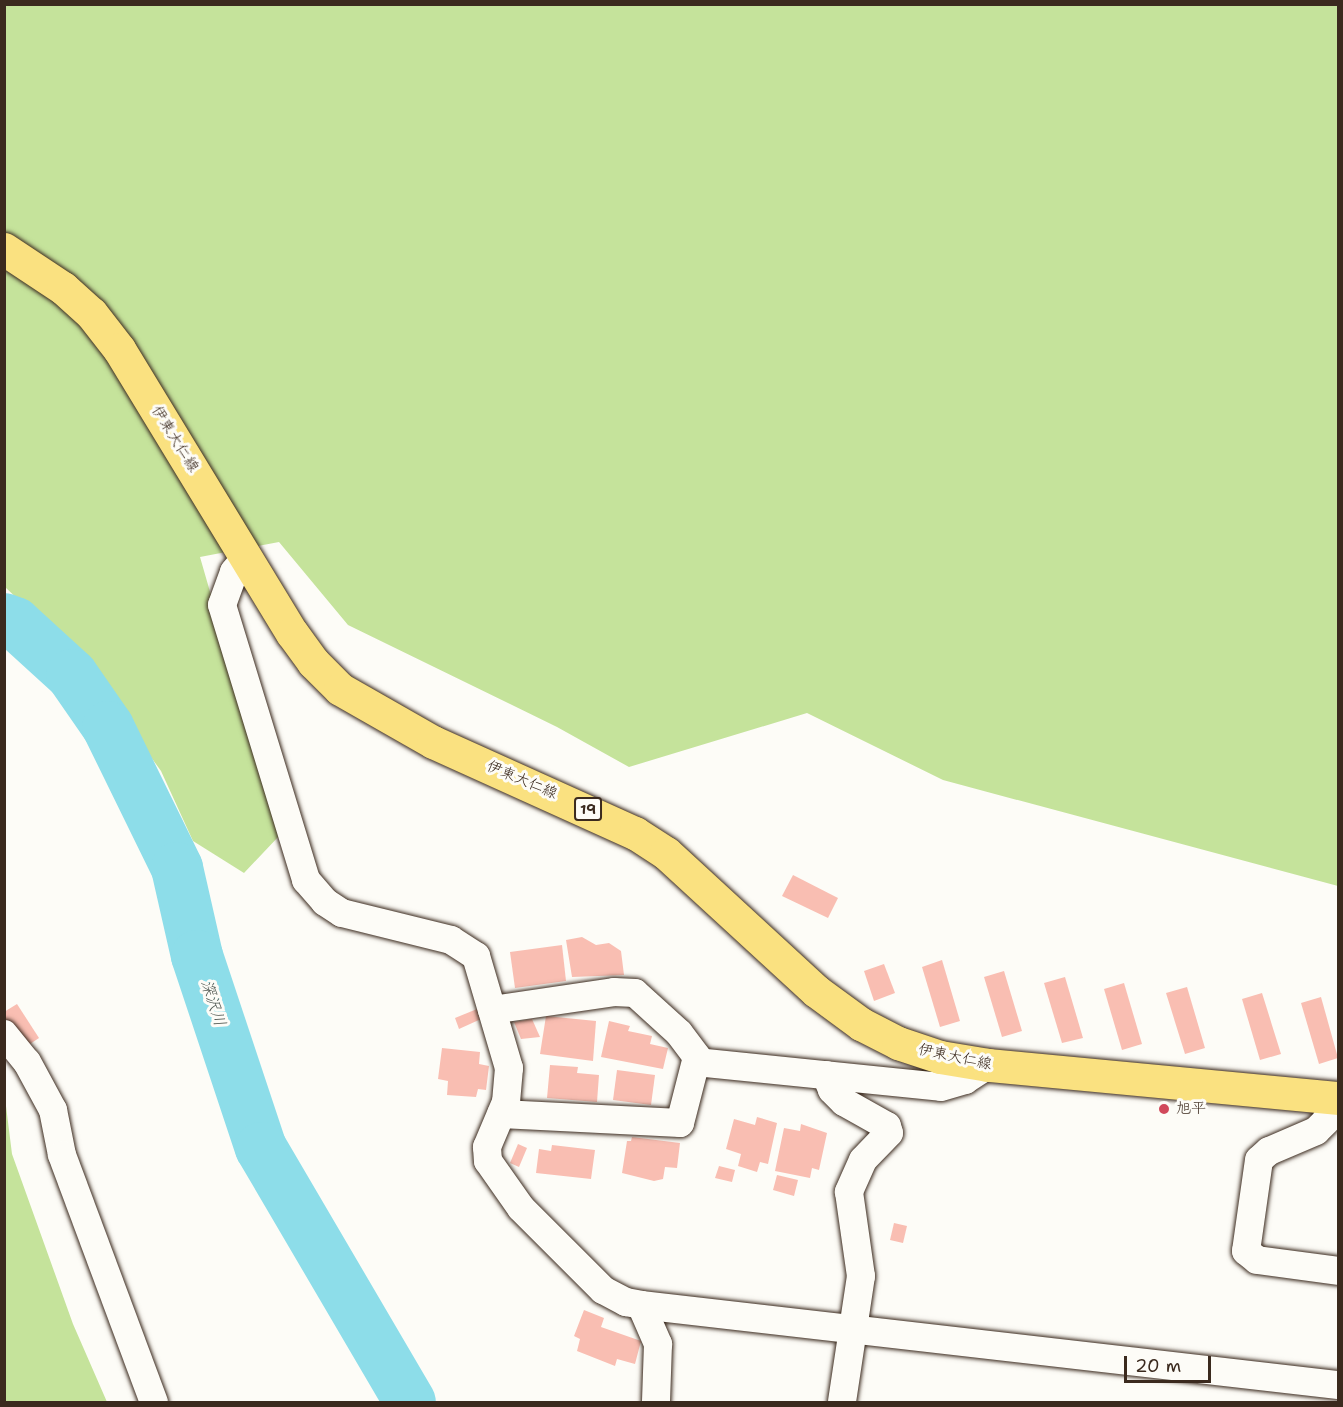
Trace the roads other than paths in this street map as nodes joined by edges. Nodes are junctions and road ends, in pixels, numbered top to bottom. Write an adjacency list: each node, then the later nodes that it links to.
1 (4, 249): 2 (main road, 伊東大仁線 / 19)
2 (246, 557): 3 (street); 6 (main road, 伊東大仁線 / 19)
3 (492, 1010): 5 (street); 9 (street)
4 (4, 1034): 14 (street)
5 (696, 1062): 7 (street); 9 (street)
6 (988, 1065): 7 (street); 8 (main road, 伊東大仁線 / 19)
7 (826, 1075): 12 (street)
8 (1338, 1098): 10 (street)
9 (501, 1114): 11 (street)
10 (1338, 1271)
11 (641, 1305): 12 (street); 15 (street)
12 (854, 1328): 13 (street); 16 (street)
13 (1338, 1385)
14 (154, 1402)
15 (657, 1402)
16 (842, 1402)

